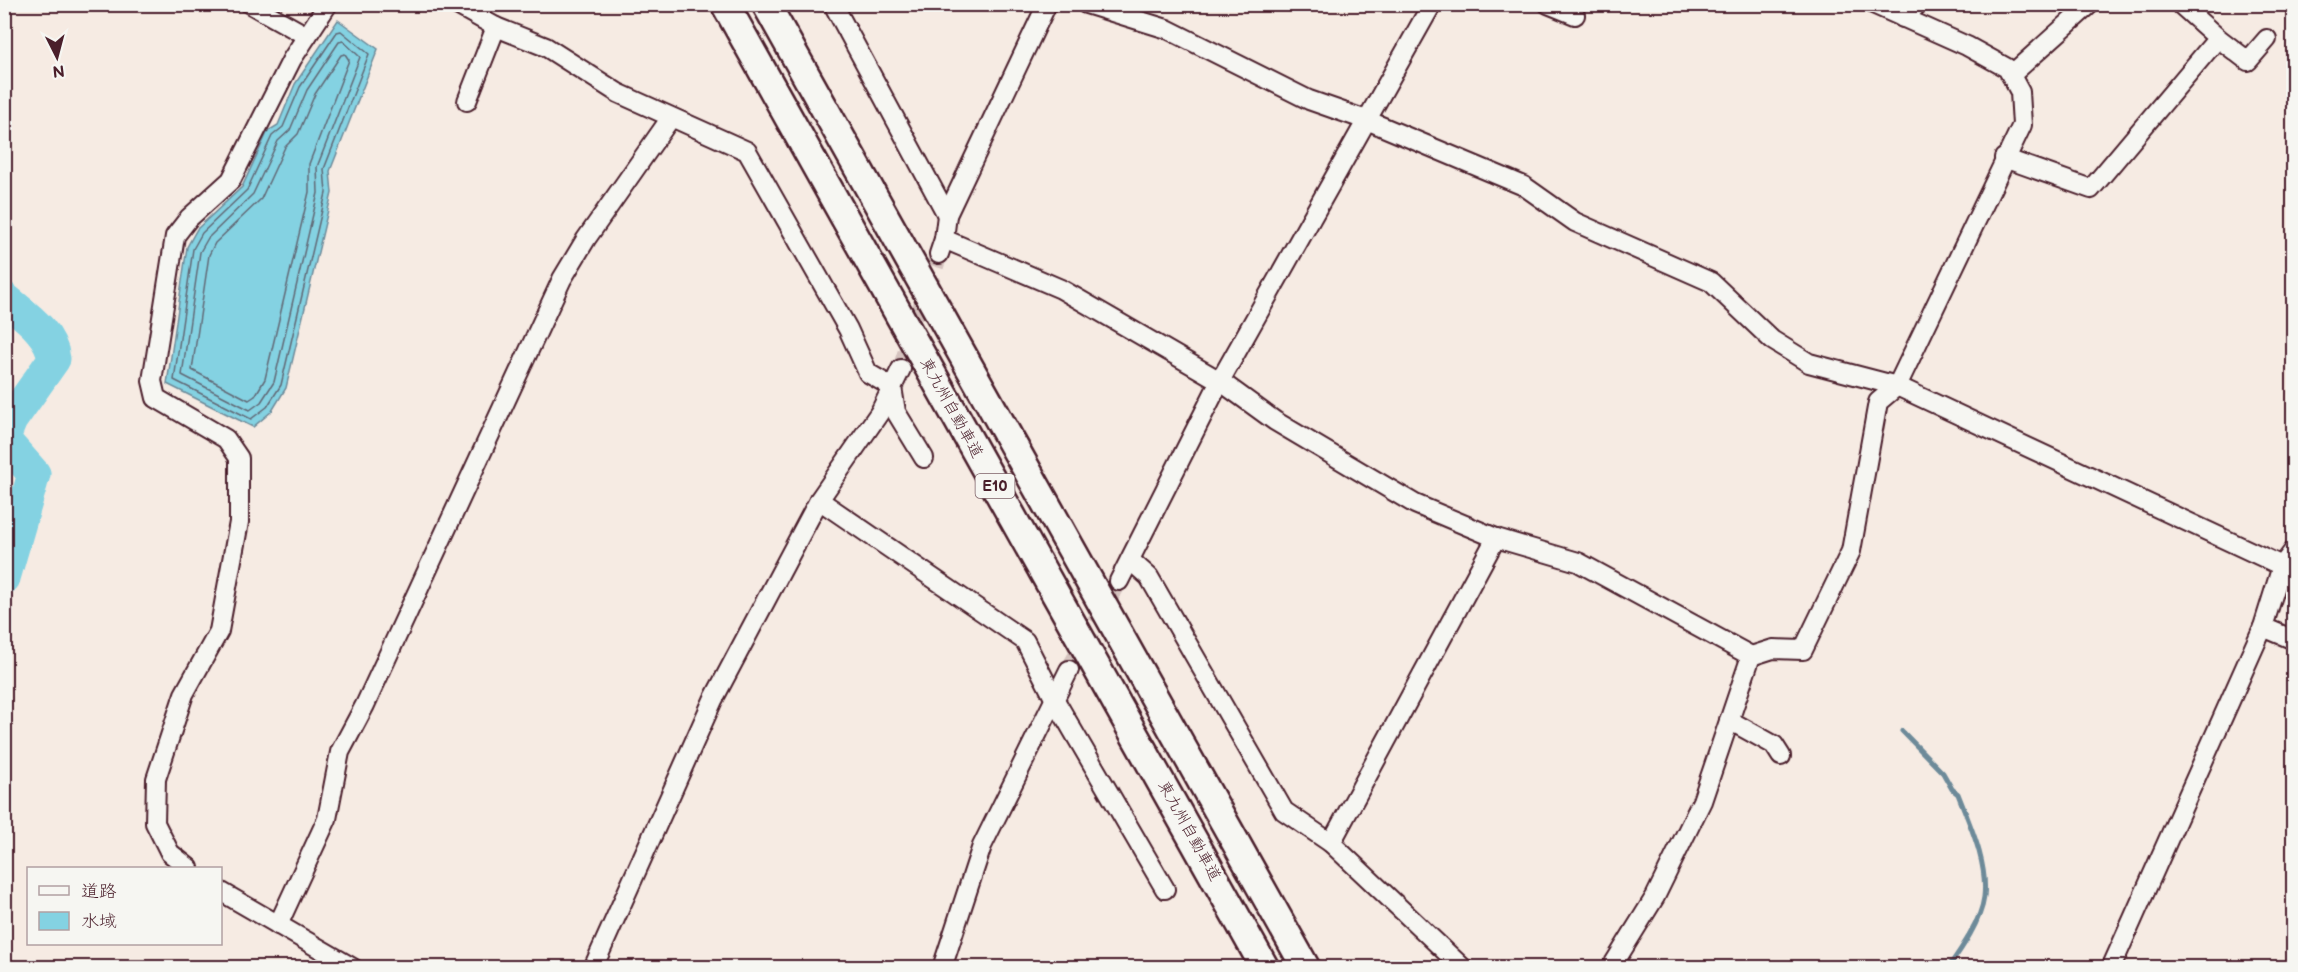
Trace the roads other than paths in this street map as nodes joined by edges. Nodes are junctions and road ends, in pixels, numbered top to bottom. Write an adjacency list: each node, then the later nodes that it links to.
1 (250, 4): 18 (street)
2 (328, 4): 18 (street)
3 (455, 4): 17 (street)
4 (725, 4): 53 (highway, 東九州自動車道 / E10)
5 (766, 4): 54 (highway, E10)
6 (833, 4): 26 (street)
7 (1047, 4): 26 (street)
8 (1086, 4): 24 (street)
9 (1432, 4): 24 (street)
10 (1548, 4): 15 (street)
11 (1872, 4): 16 (street)
12 (1918, 4): 16 (street)
13 (2090, 4): 21 (street)
14 (2180, 4): 19 (street)
15 (1575, 15)
16 (1903, 18): 21 (street)
17 (496, 27): 22 (street); 23 (street)
18 (307, 36): 46 (street)
19 (2218, 38): 20 (street); 25 (street)
20 (2267, 39)
21 (2011, 75): 25 (street)
22 (467, 101)
23 (670, 119): 30 (street); 49 (street)
24 (1369, 121): 28 (street); 29 (street)
25 (2004, 158): 29 (street)
26 (947, 215): 28 (street)
27 (901, 369): 30 (street)
28 (1220, 381): 33 (street); 35 (street)
29 (1897, 386): 36 (street); 40 (street)
30 (892, 387): 31 (street); 32 (street)
31 (924, 458)
32 (819, 500): 42 (street); 50 (street)
33 (1496, 538): 40 (street); 45 (street)
34 (2294, 550): 36 (street)
35 (1130, 560): 37 (street); 45 (street)
36 (2282, 566): 38 (street)
37 (1119, 581)
38 (2263, 627): 39 (street); 57 (street)
39 (2294, 640)
40 (1751, 656): 43 (street)
41 (1070, 670): 42 (street)
42 (1055, 700): 47 (street); 52 (street)
43 (1729, 720): 44 (street); 56 (street)
44 (1781, 756)
45 (1331, 843): 55 (street)
46 (188, 867)
47 (1165, 889)
48 (222, 892): 49 (street)
49 (278, 925): 51 (street)
50 (593, 967)
51 (353, 968)
52 (942, 968)
53 (1265, 968)
54 (1306, 968)
55 (1463, 968)
56 (1611, 968)
57 (2111, 968)

